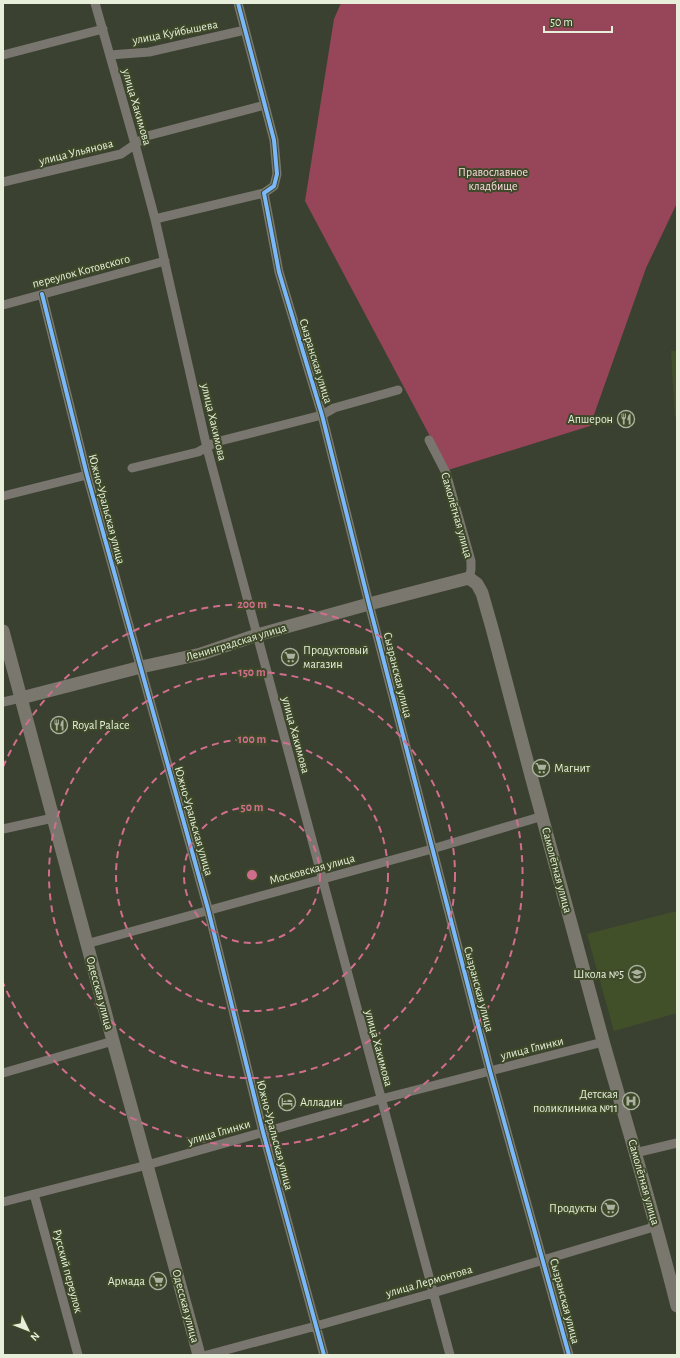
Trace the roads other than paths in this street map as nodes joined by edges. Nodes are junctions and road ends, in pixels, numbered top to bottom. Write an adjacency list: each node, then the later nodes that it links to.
1 (95, 3): 3 (street, улица Хакимова)
2 (238, 3): 4 (street)
3 (103, 29): 5 (street); 6 (street, улица Хакимова)
4 (245, 30): 6 (street, улица Куйбышева); 7 (street)
5 (3, 55)
6 (110, 55): 8 (street, улица Хакимова)
7 (265, 105): 8 (street, улица Ульянова); 10 (street)
8 (135, 144): 9 (street, улица Ульянова); 11 (street, улица Хакимова)
9 (3, 182)
10 (264, 193): 11 (street); 16 (street, Сызранская улица)
11 (155, 218): 12 (street, улица Хакимова)
12 (165, 261): 13 (street, переулок Котовского); 18 (street, улица Хакимова)
13 (42, 294): 14 (street, переулок Котовского); 20 (street, Южно-Уральская улица)
14 (3, 305)
15 (398, 390): 16 (street)
16 (322, 415): 18 (street); 23 (street, Сызранская улица)
17 (429, 440): 22 (street, Самолётная улица)
18 (207, 448): 19 (street); 25 (street, улица Хакимова)
19 (132, 468)
20 (87, 475): 21 (street); 26 (street, Южно-Уральская улица)
21 (3, 496)
22 (469, 578): 23 (street, Ленинградская улица); 29 (street, Самолётная улица)
23 (369, 604): 25 (street, Ленинградская улица); 32 (street, Сызранская улица)
24 (3, 631): 27 (street, Одесская улица)
25 (257, 635): 26 (street, Ленинградская улица); 33 (street, улица Хакимова)
26 (141, 667): 27 (street, Ленинградская улица); 34 (street, Южно-Уральская улица)
27 (22, 698): 28 (street, Ленинградская улица); 30 (street, Одесская улица)
28 (3, 702)
29 (542, 816): 32 (street, Московская улица); 37 (street, Самолётная улица)
30 (52, 818): 31 (street); 35 (street, Одесская улица)
31 (3, 829)
32 (432, 849): 33 (street, Московская улица); 38 (street, Сызранская улица)
33 (322, 878): 34 (street, Московская улица); 40 (street, улица Хакимова)
34 (208, 910): 35 (street, Московская улица); 41 (street, Южно-Уральская улица)
35 (86, 944): 36 (street, Одесская улица)
36 (113, 1041): 39 (street); 44 (street, Одесская улица)
37 (603, 1042): 38 (street, улица Глинки); 43 (street, Самолётная улица)
38 (490, 1071): 40 (street, улица Глинки); 48 (street, Сызранская улица)
39 (3, 1073)
40 (381, 1099): 41 (street, улица Глинки); 49 (street, улица Хакимова)
41 (263, 1132): 44 (street, улица Глинки); 51 (street, Южно-Уральская улица)
42 (677, 1143): 43 (street)
43 (635, 1153): 47 (street, Самолётная улица)
44 (147, 1165): 45 (street, улица Глинки); 53 (street, Одесская улица)
45 (34, 1194): 46 (street, улица Глинки); 52 (street, Русский переулок)
46 (3, 1202)
47 (657, 1226): 48 (street, улица Лермонтова); 50 (street, Самолётная улица)
48 (543, 1260): 49 (street, улица Лермонтова); 57 (street, Сызранская улица)
49 (433, 1293): 51 (street, улица Лермонтова); 56 (street, улица Хакимова)
50 (677, 1306)
51 (316, 1326): 54 (street, улица Лермонтова); 55 (street, Южно-Уральская улица)
52 (78, 1355)
53 (199, 1355)
54 (207, 1355)
55 (324, 1355)
56 (450, 1355)
57 (569, 1355)

